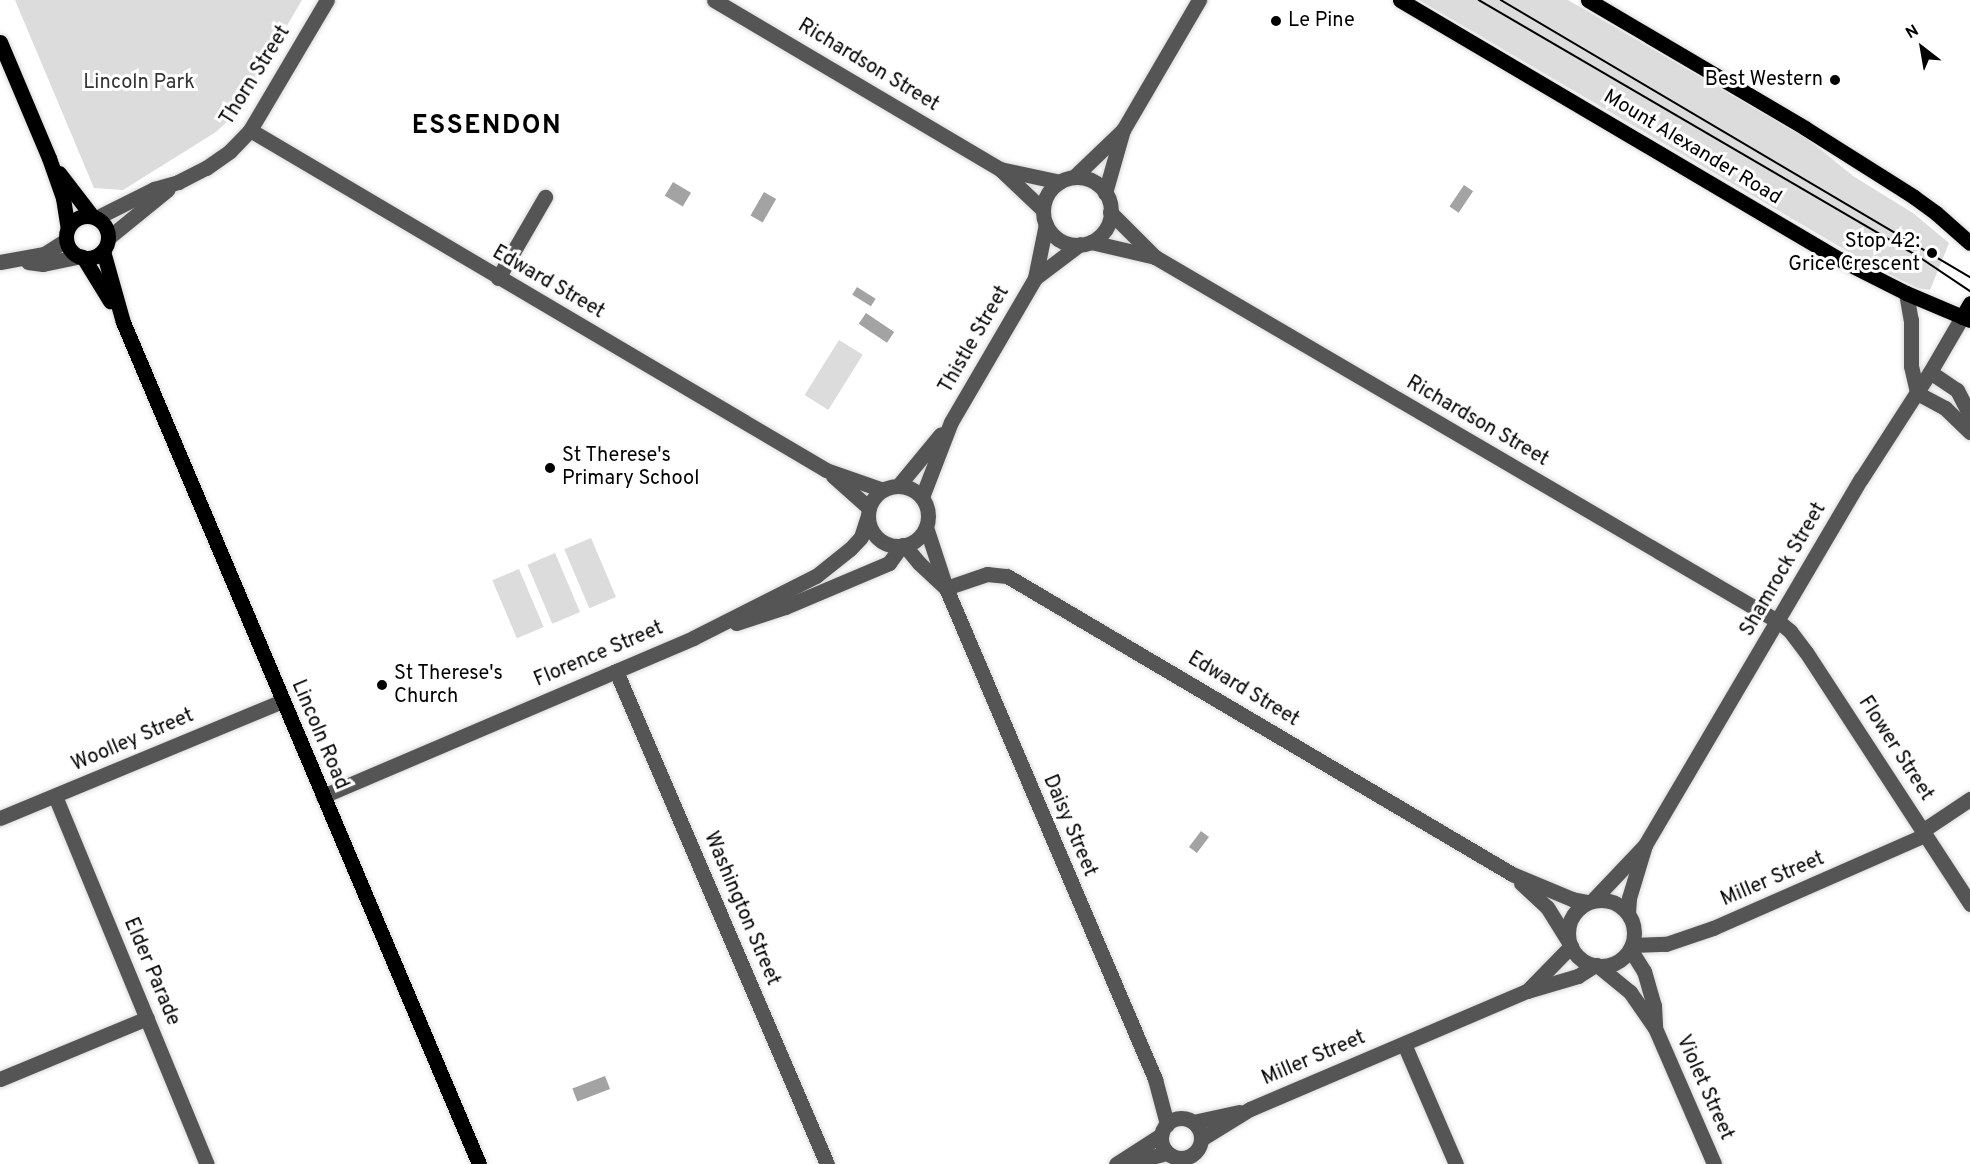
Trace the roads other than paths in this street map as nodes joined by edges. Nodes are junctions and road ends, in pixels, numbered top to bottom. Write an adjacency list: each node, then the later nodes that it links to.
1 (327, 0): 7 (street, Thorn Street)
2 (714, 0): 10 (street, Richardson Street)
3 (1199, 0): 8 (street)
4 (1400, 0): 28 (main road, Mount Alexander Road)
5 (1588, 0): 20 (main road)
6 (0, 42): 9 (main road)
7 (250, 130): 12 (street, Thorn Street); 26 (street, Edward Street)
8 (1123, 130): 11 (street); 13 (street)
9 (49, 158): 16 (main road); 18 (main road)
10 (1000, 169): 11 (street, Richardson Street); 17 (street, Richardson Street)
11 (1067, 179): 13 (street); 17 (street)
12 (178, 182): 16 (street, Thorn Street); 21 (street, Thorn Street)
13 (1105, 193): 15 (street)
14 (545, 197): 26 (street)
15 (1110, 212): 19 (street); 23 (street, Richardson Street)
16 (94, 217): 18 (main road); 21 (main road)
17 (1044, 217): 19 (street); 27 (street, Thistle Street)
18 (67, 234): 22 (main road); 24 (street)
19 (1085, 243): 23 (street, Richardson Street); 27 (street, Thistle Street)
20 (1970, 243)
21 (105, 244): 22 (main road); 31 (main road, Lincoln Road)
22 (81, 257): 24 (street); 31 (main road, Lincoln Road)
23 (1155, 257): 44 (street, Richardson Street)
24 (19, 261): 25 (street)
25 (0, 262)
26 (498, 278): 37 (street, Edward Street)
27 (1035, 278): 35 (street, Thistle Street)
28 (1906, 293): 30 (main road, Mount Alexander Road); 33 (street)
29 (1970, 303): 30 (main road)
30 (1966, 318): 32 (street, Shamrock Street)
31 (123, 322): 47 (main road, Lincoln Road)
32 (1930, 372): 33 (street, Shamrock Street); 34 (street)
33 (1917, 393): 36 (street); 44 (street, Shamrock Street)
34 (1970, 415)
35 (951, 422): 38 (street, Thistle Street); 39 (street, Thistle Street)
36 (1970, 432)
37 (826, 470): 38 (street, Edward Street); 40 (street, Edward Street)
38 (891, 488): 39 (street); 40 (street)
39 (922, 497): 41 (street)
40 (869, 512): 42 (street); 45 (street, Florence Street)
41 (926, 527): 42 (street); 43 (street, Daisy Street)
42 (903, 545): 43 (street, Daisy Street); 45 (street, Florence Street)
43 (946, 588): 54 (street, Edward Street); 66 (street, Daisy Street)
44 (1779, 622): 52 (street, Flower Street); 53 (street, Shamrock Street)
45 (693, 638): 46 (street, Florence Street)
46 (616, 671): 49 (street, Florence Street); 74 (street, Washington Street)
47 (282, 701): 48 (street, Woolley Street); 49 (main road, Lincoln Road)
48 (55, 796): 51 (street, Woolley Street); 62 (street, Elder Parade)
49 (323, 796): 73 (main road, Lincoln Road)
50 (1970, 799): 52 (street, Miller Street)
51 (0, 818)
52 (1924, 833): 56 (street, Flower Street); 59 (street, Miller Street)
53 (1645, 845): 55 (street, Shamrock Street); 57 (street, Shamrock Street)
54 (1512, 874): 55 (street, Edward Street); 58 (street, Edward Street)
55 (1591, 901): 57 (street); 58 (street)
56 (1970, 904)
57 (1628, 913): 59 (street)
58 (1570, 944): 60 (street); 61 (street, Miller Street)
59 (1631, 947): 60 (street); 63 (street, Violet Street)
60 (1596, 965): 61 (street, Miller Street); 63 (street, Violet Street)
61 (1527, 991): 64 (street, Miller Street)
62 (147, 1018): 65 (street); 72 (street, Elder Parade)
63 (1655, 1028): 78 (street, Violet Street)
64 (1404, 1044): 67 (street, Miller Street); 77 (street)
65 (0, 1079)
66 (1155, 1079): 68 (street, Daisy Street); 69 (street, Daisy Street)
67 (1250, 1109): 68 (street, Miller Street); 70 (street, Miller Street)
68 (1188, 1120): 69 (street, Miller Street); 70 (street, Daisy Street)
69 (1164, 1129): 71 (street, Daisy Street); 75 (street)
70 (1199, 1151): 71 (street, Miller Street)
71 (1175, 1158): 76 (street)
72 (207, 1164)
73 (479, 1164)
74 (827, 1164)
75 (1116, 1164)
76 (1125, 1164)
77 (1456, 1164)
78 (1714, 1164)

